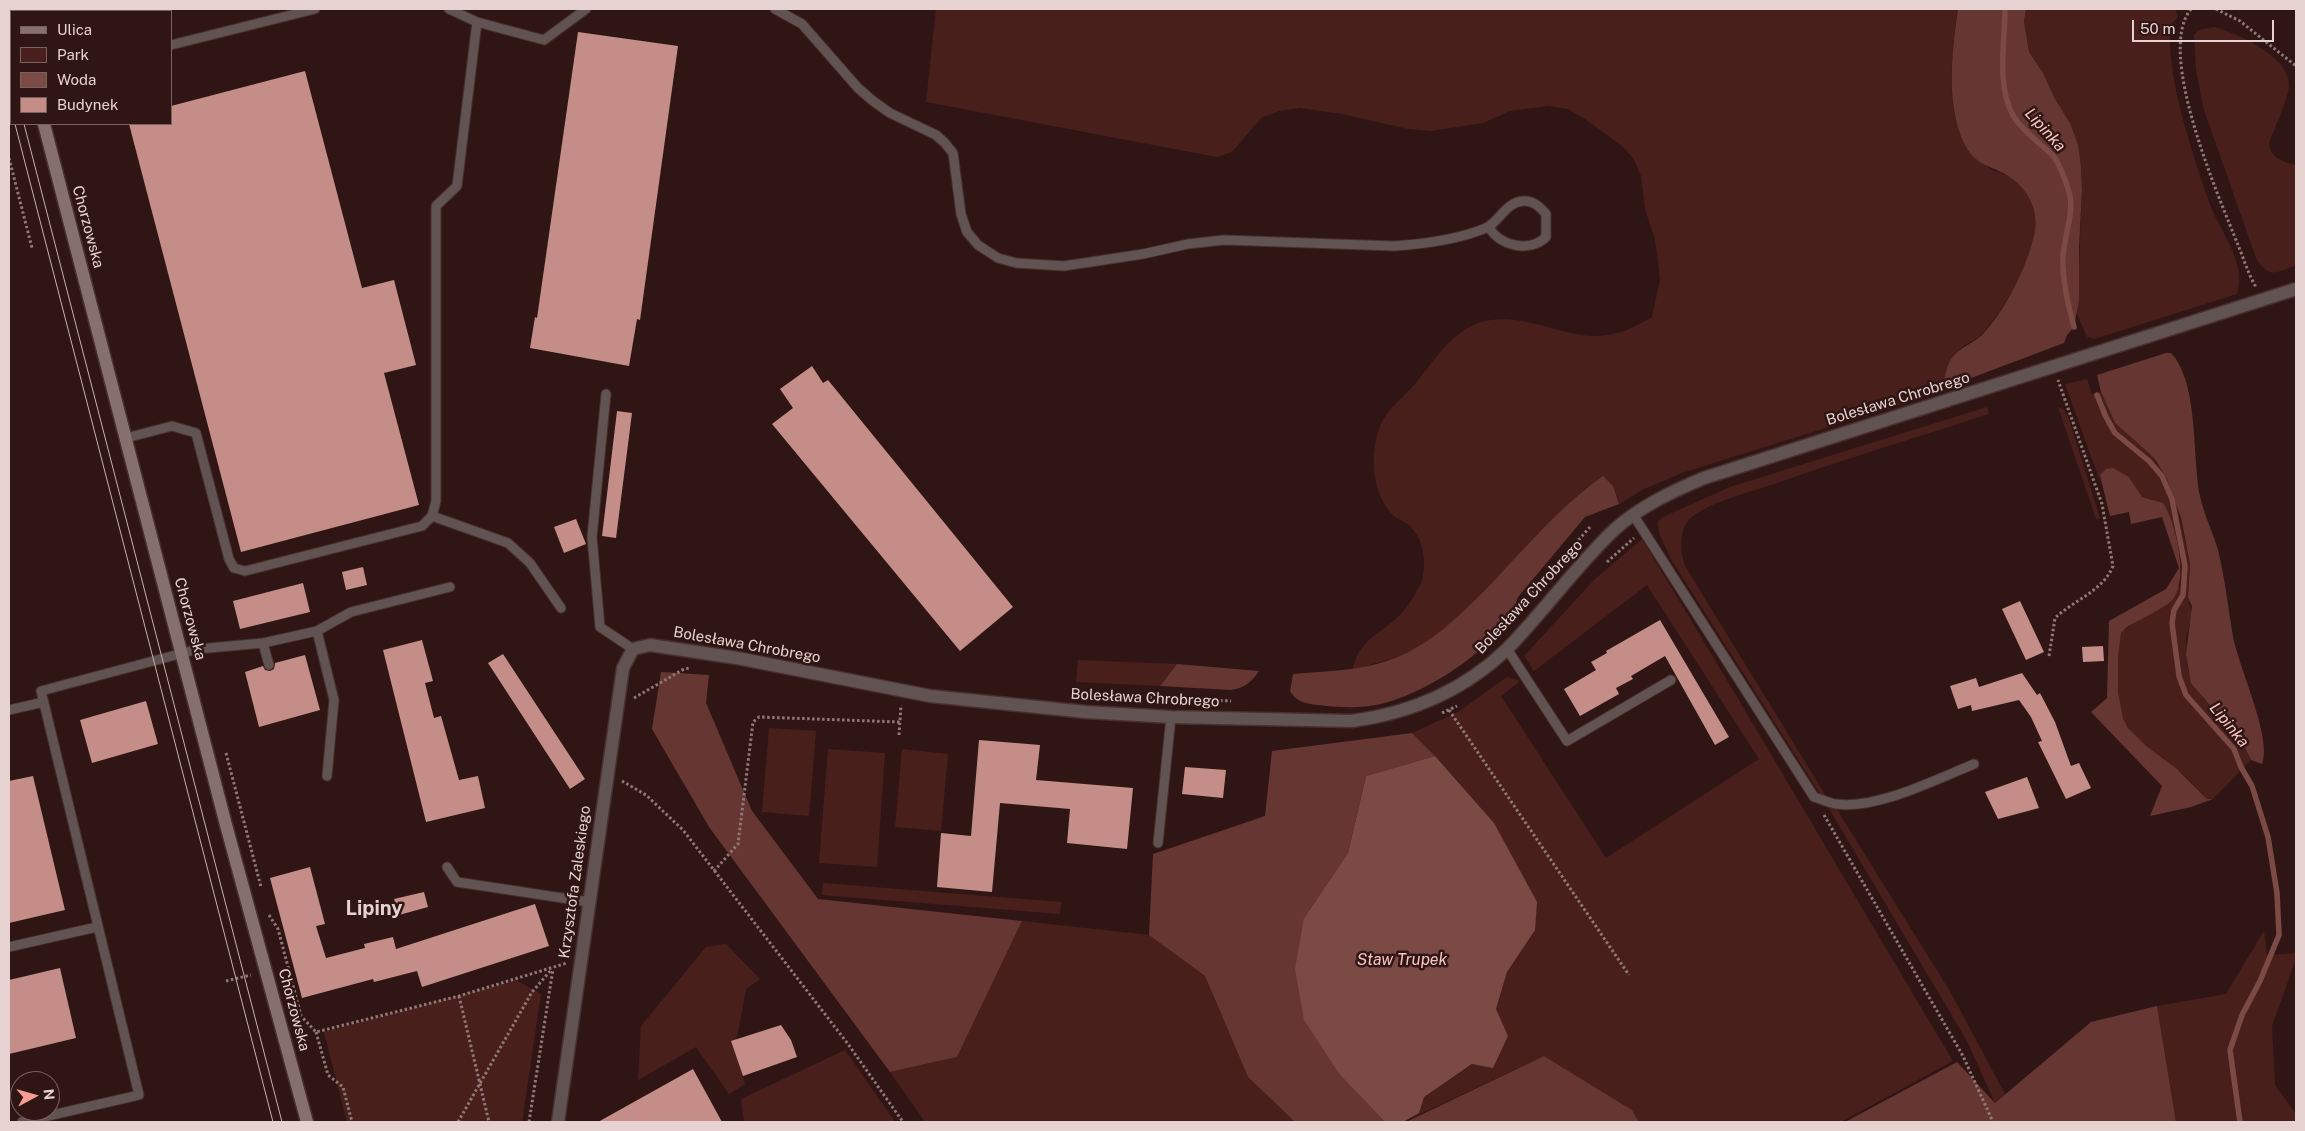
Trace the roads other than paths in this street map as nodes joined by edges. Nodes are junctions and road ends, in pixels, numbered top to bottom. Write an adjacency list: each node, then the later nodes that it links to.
1 (315, 9): 6 (lane)
2 (449, 9): 5 (lane)
3 (586, 9): 5 (lane)
4 (775, 9): 8 (lane)
5 (477, 22): 12 (lane)
6 (172, 45)
7 (44, 125): 11 (street, Chorzowska)
8 (1489, 227): 8 (lane)
9 (2296, 289): 13 (street, Bolesława Chrobrego)
10 (606, 394): 18 (lane)
11 (126, 438): 12 (lane); 20 (street, Chorzowska)
12 (432, 516): 15 (lane)
13 (1634, 516): 19 (street, Bolesława Chrobrego); 26 (lane)
14 (450, 587): 16 (lane)
15 (561, 608)
16 (317, 631): 17 (lane); 27 (lane)
17 (263, 643): 20 (lane); 21 (lane)
18 (633, 649): 25 (street, Bolesława Chrobrego); 30 (street, Krzysztofa Zaleskiego)
19 (1507, 649): 22 (lane); 25 (street, Bolesława Chrobrego)
20 (182, 654): 23 (lane); 34 (street, Chorzowska)
21 (269, 665)
22 (1671, 680)
23 (44, 702): 24 (lane); 31 (lane)
24 (9, 710)
25 (1171, 717): 28 (lane)
26 (1974, 764)
27 (326, 776)
28 (1158, 843)
29 (447, 867): 30 (lane)
30 (589, 902): 35 (street, Krzysztofa Zaleskiego)
31 (98, 926): 32 (lane); 33 (lane)
32 (9, 947)
33 (22, 1122)
34 (307, 1122)
35 (558, 1122)

